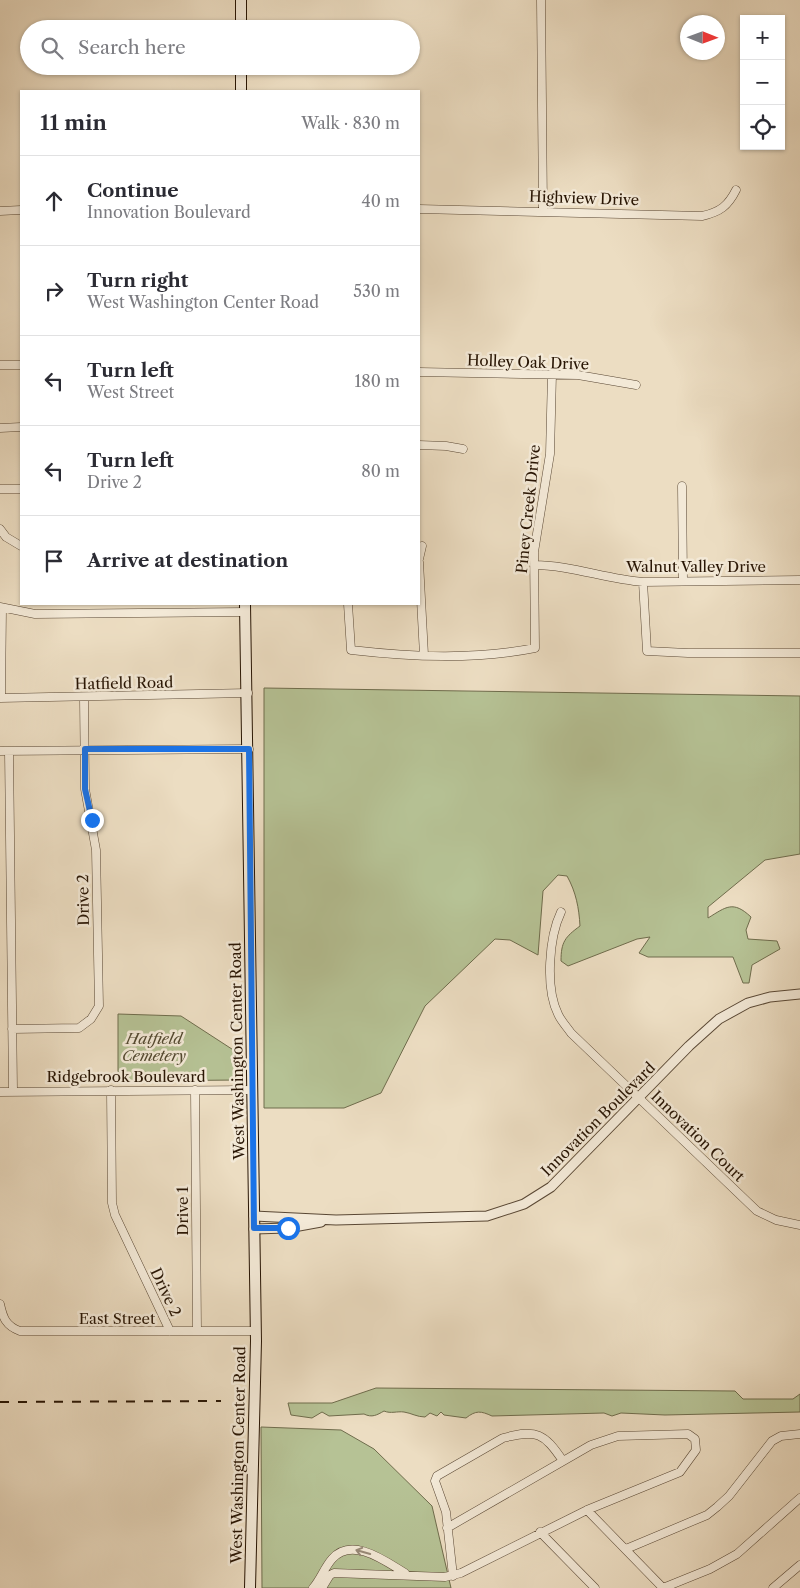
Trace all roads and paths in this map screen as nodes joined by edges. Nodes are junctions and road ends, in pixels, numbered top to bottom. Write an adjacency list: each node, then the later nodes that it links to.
1 (241, 0): 3 (main road)
2 (541, 0): 9 (street)
3 (241, 20)
4 (241, 75): 5 (main road)
5 (241, 90)
6 (736, 190): 9 (street, Highview Drive)
7 (420, 209): 9 (street, Highview Drive)
8 (20, 210): 10 (street)
9 (543, 210)
10 (0, 211)
11 (0, 365): 12 (street)
12 (20, 365)
13 (420, 372): 14 (street, Holley Oak Drive)
14 (552, 374): 15 (street, Holley Oak Drive); 27 (street, Piney Creek Drive)
15 (636, 385)
16 (20, 427): 17 (street)
17 (0, 428)
18 (420, 445): 19 (street)
19 (463, 449)
20 (682, 486): 29 (street)
21 (0, 489): 22 (street)
22 (20, 489)
23 (0, 529): 24 (street)
24 (20, 545)
25 (422, 546): 26 (street)
26 (420, 556)
27 (534, 565): 31 (street, Walnut Valley Drive); 37 (street, Piney Creek Drive)
28 (420, 580): 37 (street)
29 (683, 580): 30 (street, Walnut Valley Drive); 31 (street, Walnut Valley Drive)
30 (800, 580)
31 (643, 582): 36 (street)
32 (348, 605): 37 (street)
33 (1, 607): 34 (street); 39 (street)
34 (197, 608): 35 (street)
35 (245, 608): 38 (main road, West Washington Center Road)
36 (800, 653)
37 (424, 655)
38 (248, 694): 40 (street, Hatfield Road); 42 (main road, West Washington Center Road)
39 (1, 698): 40 (street, Hatfield Road)
40 (84, 698): 41 (street, Drive 2)
41 (85, 749): 42 (street); 44 (street); 47 (street, Drive 2)
42 (249, 749): 51 (main road, West Washington Center Road)
43 (0, 751): 44 (street)
44 (9, 751): 47 (street)
45 (561, 912): 53 (street, Innovation Court)
46 (800, 994): 53 (street, Innovation Boulevard)
47 (12, 1029): 48 (street)
48 (13, 1090): 49 (street, Ridgebrook Boulevard); 52 (street, Ridgebrook Boulevard)
49 (111, 1090): 50 (street, Ridgebrook Boulevard); 59 (street, Drive 2)
50 (195, 1090): 51 (street, Ridgebrook Boulevard); 60 (street, Drive 1)
51 (252, 1090): 54 (main road, West Washington Center Road)
52 (0, 1092)
53 (639, 1098): 55 (street, Innovation Boulevard); 56 (street, Innovation Court)
54 (254, 1216): 55 (street, Innovation Boulevard); 57 (main road, West Washington Center Road)
55 (336, 1220): 57 (street, Innovation Boulevard)
56 (800, 1225)
57 (254, 1228): 61 (main road, West Washington Center Road)
58 (0, 1304): 59 (street, East Street)
59 (170, 1331): 60 (street, East Street)
60 (197, 1331): 61 (street, East Street)
61 (256, 1331): 72 (main road, West Washington Center Road)
62 (800, 1434): 68 (street)
63 (563, 1461): 65 (street); 66 (street); 66 (street)
64 (800, 1498): 76 (street)
65 (587, 1510): 67 (street); 68 (street)
66 (447, 1528): 71 (street)
67 (540, 1532): 71 (street); 75 (street)
68 (626, 1549): 76 (street)
69 (800, 1565): 77 (street)
70 (406, 1574): 71 (street); 73 (street, one-way to 73); 74 (street)
71 (453, 1576)
72 (250, 1588)
73 (313, 1588)
74 (322, 1588)
75 (595, 1588)
76 (663, 1588)
77 (773, 1588)

